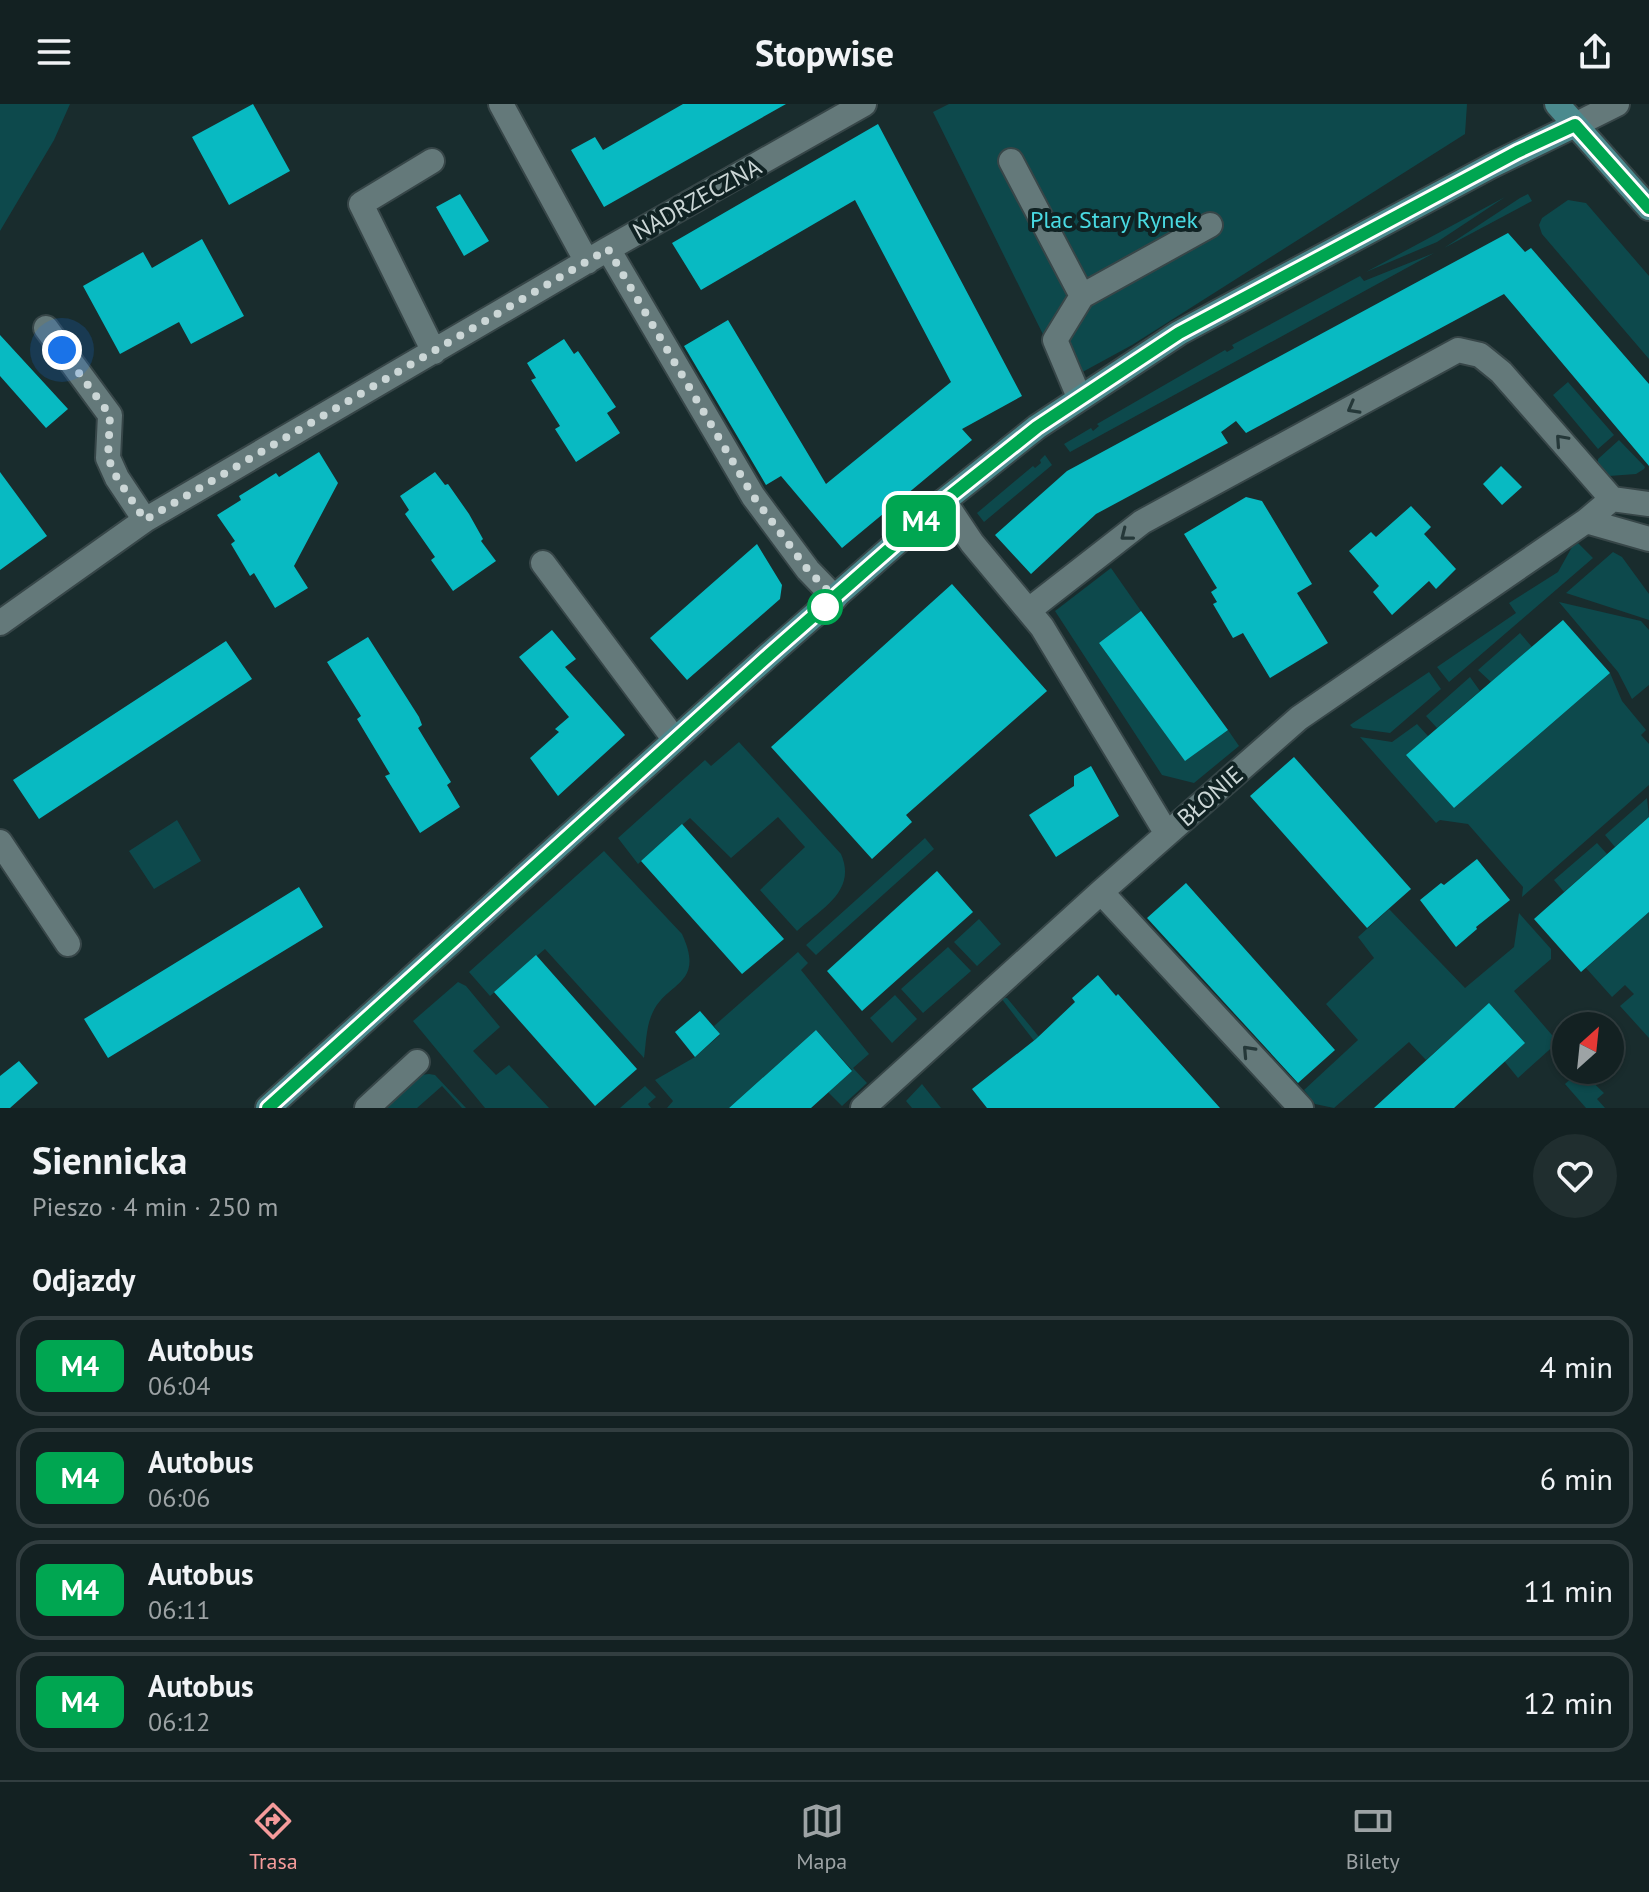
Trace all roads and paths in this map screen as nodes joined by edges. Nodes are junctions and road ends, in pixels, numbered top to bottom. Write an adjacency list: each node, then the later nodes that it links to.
1 (501, 104): 11 (street)
2 (864, 104): 10 (street, NADRZECZNA)
3 (1557, 104): 5 (main road)
4 (1617, 104): 5 (street)
5 (1575, 125): 8 (main road); 15 (main road)
6 (432, 161): 14 (street)
7 (1011, 161): 12 (street)
8 (1649, 208)
9 (1210, 225): 12 (street)
10 (608, 249): 11 (street, NADRZECZNA); 23 (street)
11 (587, 262): 14 (street, NADRZECZNA)
12 (1082, 296): 15 (street)
13 (46, 328): 19 (street)
14 (434, 352): 19 (street, NADRZECZNA)
15 (1079, 397): 17 (main road)
16 (1612, 499): 18 (street); 20 (street, BŁONIE); 24 (street, one-way to 24)
17 (944, 501): 23 (main road); 24 (street)
18 (1649, 504)
19 (145, 520): 25 (street, NADRZECZNA)
20 (1586, 521): 21 (street); 27 (street, BŁONIE)
21 (1649, 539)
22 (543, 563): 26 (street)
23 (835, 598): 26 (main road)
24 (1029, 610): 27 (street)
25 (0, 623)
26 (675, 740): 32 (main road)
27 (1167, 834): 29 (street, BŁONIE)
28 (0, 842): 30 (street)
29 (1101, 892): 34 (street, BŁONIE); 35 (street, one-way to 29)
30 (68, 944)
31 (417, 1062): 33 (street)
32 (268, 1108)
33 (367, 1108)
34 (863, 1108)
35 (1301, 1108)

